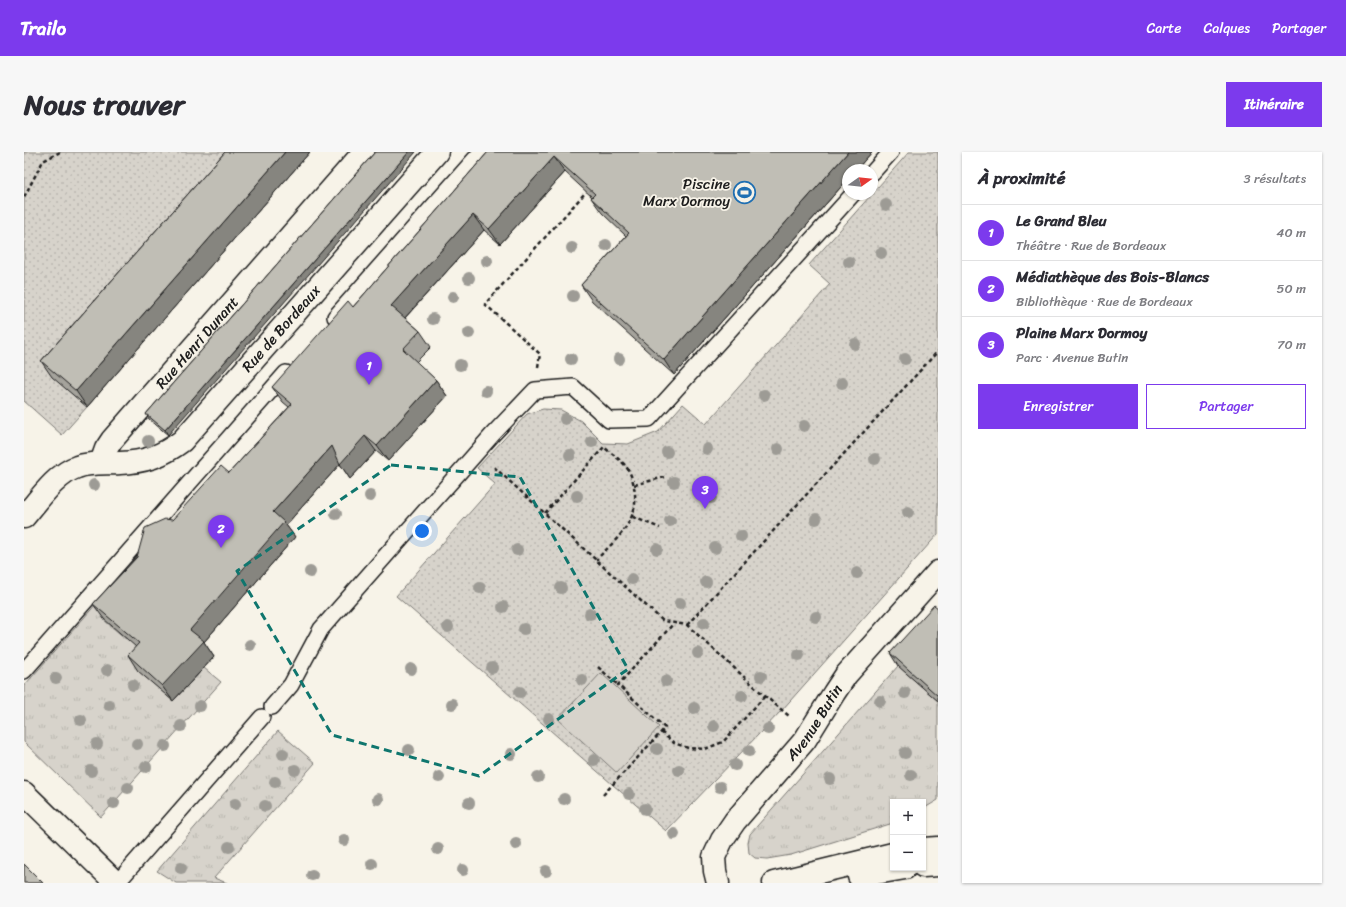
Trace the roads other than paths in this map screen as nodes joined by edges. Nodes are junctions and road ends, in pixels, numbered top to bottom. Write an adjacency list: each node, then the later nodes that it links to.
1 (364, 152): 9 (street, Rue Henri Dunant)
2 (437, 152): 9 (street, Rue de Bordeaux)
3 (481, 152): 7 (lane)
4 (891, 152): 5 (lane)
5 (878, 166)
6 (848, 200): 20 (lane)
7 (328, 325)
8 (297, 361): 12 (lane)
9 (101, 463): 10 (street)
10 (24, 517)
11 (938, 572): 21 (street, Avenue Butin)
12 (24, 671)
13 (24, 793): 20 (street)
14 (938, 848): 15 (street)
15 (926, 850)
16 (890, 855): 22 (street)
17 (926, 866): 18 (street)
18 (938, 866)
19 (890, 871): 23 (street)
20 (116, 883)
21 (718, 883)
22 (774, 883)
23 (832, 883)

